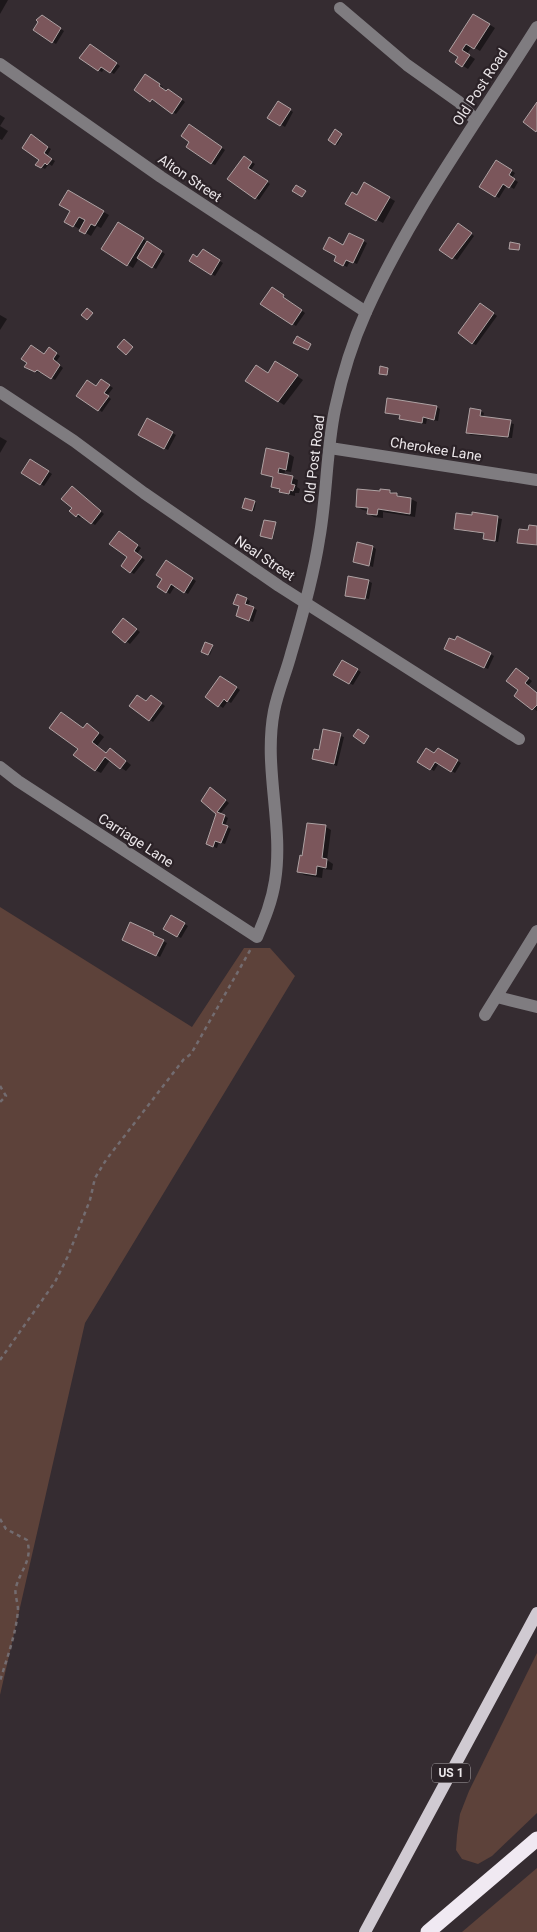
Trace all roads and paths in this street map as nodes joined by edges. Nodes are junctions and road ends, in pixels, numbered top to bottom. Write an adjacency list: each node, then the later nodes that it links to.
1 (340, 8): 4 (street)
2 (537, 28): 4 (street, Old Post Road)
3 (0, 64): 5 (street, Alton Street)
4 (475, 120): 5 (street, Old Post Road)
5 (366, 312): 7 (street, Old Post Road)
6 (0, 392): 9 (street, Neal Street)
7 (330, 448): 8 (street, Cherokee Lane); 9 (street, Old Post Road)
8 (537, 480)
9 (305, 604): 10 (street, Neal Street); 13 (street, Old Post Road)
10 (519, 739)
11 (0, 767): 13 (street, Carriage Lane)
12 (537, 931): 14 (street)
13 (257, 937): 19 (path)
14 (496, 996): 15 (street); 16 (street)
15 (537, 1008)
16 (485, 1015)
17 (0, 1086): 18 (path)
18 (0, 1102)
19 (0, 1360)
20 (0, 1519): 22 (path)
21 (537, 1613): 24 (main road, US 1)
22 (0, 1681)
23 (537, 1839): 25 (highway)
24 (365, 1932)
25 (428, 1932)

